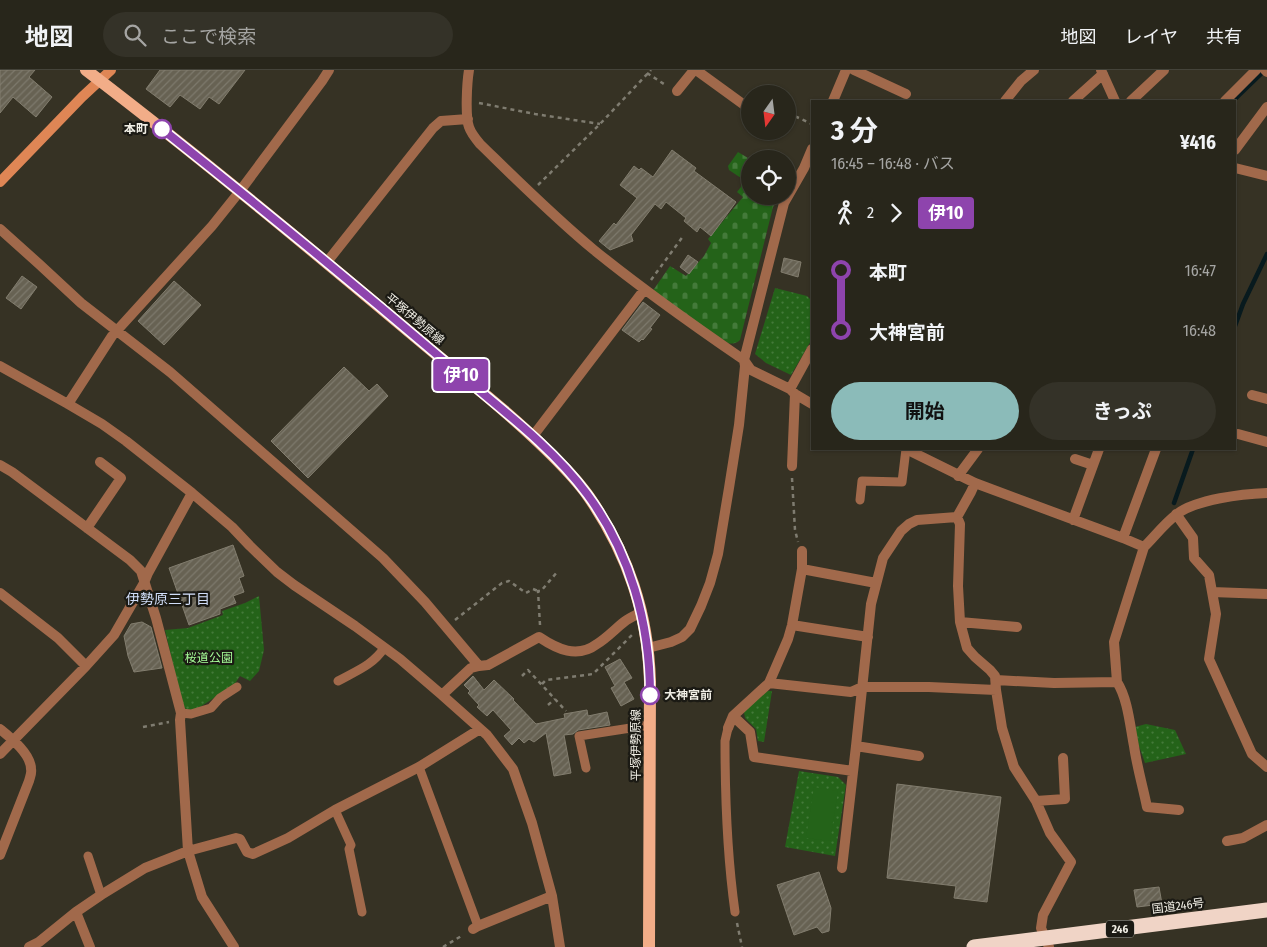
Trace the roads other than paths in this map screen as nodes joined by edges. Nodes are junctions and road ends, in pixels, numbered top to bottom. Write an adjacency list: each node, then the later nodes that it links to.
1 (86, 70): 12 (main road, 平塚伊勢原線)
2 (111, 70): 12 (street)
3 (329, 70): 30 (street)
4 (469, 70): 23 (street)
5 (695, 70): 13 (street); 21 (street)
6 (846, 70): 15 (street)
7 (854, 70): 14 (street)
8 (1034, 70): 16 (street)
9 (1164, 70): 19 (street)
10 (1256, 70): 20 (street)
11 (1102, 72): 17 (street); 18 (street)
12 (100, 80): 29 (street); 30 (main road, 平塚伊勢原線)
13 (677, 90)
14 (906, 94)
15 (833, 100)
16 (1006, 100)
17 (1074, 100)
18 (1116, 100)
19 (1132, 100)
20 (1226, 100)
21 (741, 103)
22 (1267, 107): 24 (street)
23 (468, 118): 32 (street); 33 (street)
24 (1236, 149)
25 (811, 154): 27 (street)
26 (1236, 168): 28 (street)
27 (808, 170): 36 (street)
28 (1267, 176)
29 (0, 182)
30 (240, 191): 32 (main road, 平塚伊勢原線); 34 (street)
31 (0, 229): 34 (street)
32 (327, 262): 43 (main road, 平塚伊勢原線)
33 (644, 290): 36 (street); 43 (street)
34 (117, 331): 42 (street); 82 (street)
35 (811, 351): 38 (street)
36 (744, 360): 38 (street); 80 (street)
37 (0, 366): 42 (street)
38 (792, 391): 41 (street); 55 (street)
39 (1252, 395): 40 (street)
40 (1266, 395)
41 (811, 403)
42 (68, 404): 58 (street)
43 (533, 436): 74 (main road, 平塚伊勢原線)
44 (1241, 438): 45 (street)
45 (1267, 442)
46 (906, 450): 60 (lane)
47 (908, 450): 56 (street)
48 (977, 450): 56 (street)
49 (1099, 450): 54 (street)
50 (1156, 450): 65 (street)
51 (1075, 459): 54 (street)
52 (100, 462): 64 (street)
53 (0, 465): 64 (street)
54 (1093, 465): 63 (street)
55 (792, 466)
56 (958, 476): 57 (street)
57 (974, 483): 62 (street); 63 (street)
58 (192, 493): 69 (street); 79 (street)
59 (1267, 493): 61 (street)
60 (860, 500)
61 (1176, 514): 66 (street); 71 (street)
62 (958, 517): 70 (street); 75 (street)
63 (1073, 520): 65 (street)
64 (87, 528): 69 (street)
65 (1123, 538): 66 (street)
66 (1144, 547): 84 (street)
67 (802, 551): 68 (street)
68 (802, 569): 70 (street); 76 (street)
69 (144, 583): 81 (street); 90 (street)
70 (876, 583): 78 (street)
71 (1212, 592): 73 (street); 102 (street)
72 (0, 593): 81 (street)
73 (1267, 594)
74 (642, 612): 80 (main road, 平塚伊勢原線); 82 (street)
75 (960, 622): 77 (street); 86 (street)
76 (792, 624): 78 (street); 85 (street)
77 (1017, 627)
78 (868, 637): 88 (street)
79 (384, 648): 83 (lane); 89 (street)
80 (648, 648): 92 (main road, 平塚伊勢原線)
81 (86, 666): 96 (street)
82 (479, 666): 89 (street)
83 (338, 681)
84 (1117, 682): 86 (street); 107 (street)
85 (769, 683): 88 (street); 91 (street)
86 (996, 685): 88 (street); 105 (street)
87 (237, 687): 90 (lane)
88 (862, 687): 97 (street)
89 (442, 695): 95 (street)
90 (180, 716): 110 (street)
91 (733, 716): 93 (street); 104 (street)
92 (650, 725): 103 (lane); 126 (main road, 平塚伊勢原線)
93 (728, 728): 119 (lane)
94 (0, 729): 96 (street)
95 (480, 729): 101 (street); 115 (street)
96 (13, 740): 98 (street); 111 (street)
97 (856, 746): 99 (street); 104 (street)
98 (0, 754)
99 (920, 756)
100 (1063, 758): 105 (street)
101 (420, 766): 106 (street); 120 (lane)
102 (1267, 767)
103 (586, 768)
104 (853, 771): 113 (street)
105 (1036, 801): 121 (street)
106 (335, 810): 110 (street); 118 (lane)
107 (1180, 810)
108 (1267, 825): 109 (street)
109 (1227, 841)
110 (188, 851): 114 (street); 124 (street)
111 (0, 854)
112 (88, 856): 114 (lane)
113 (842, 868)
114 (101, 895): 117 (street)
115 (552, 896): 120 (street); 125 (street)
116 (1267, 910): 121 (highway, 国道246号 / 246)
117 (76, 912): 122 (street); 123 (street)
118 (362, 912)
119 (735, 912)
120 (476, 928)
121 (1047, 943): 127 (highway, 国道246号 / 246)
122 (29, 947)
123 (90, 947)
124 (234, 947)
125 (560, 947)
126 (649, 947)
127 (974, 947)

